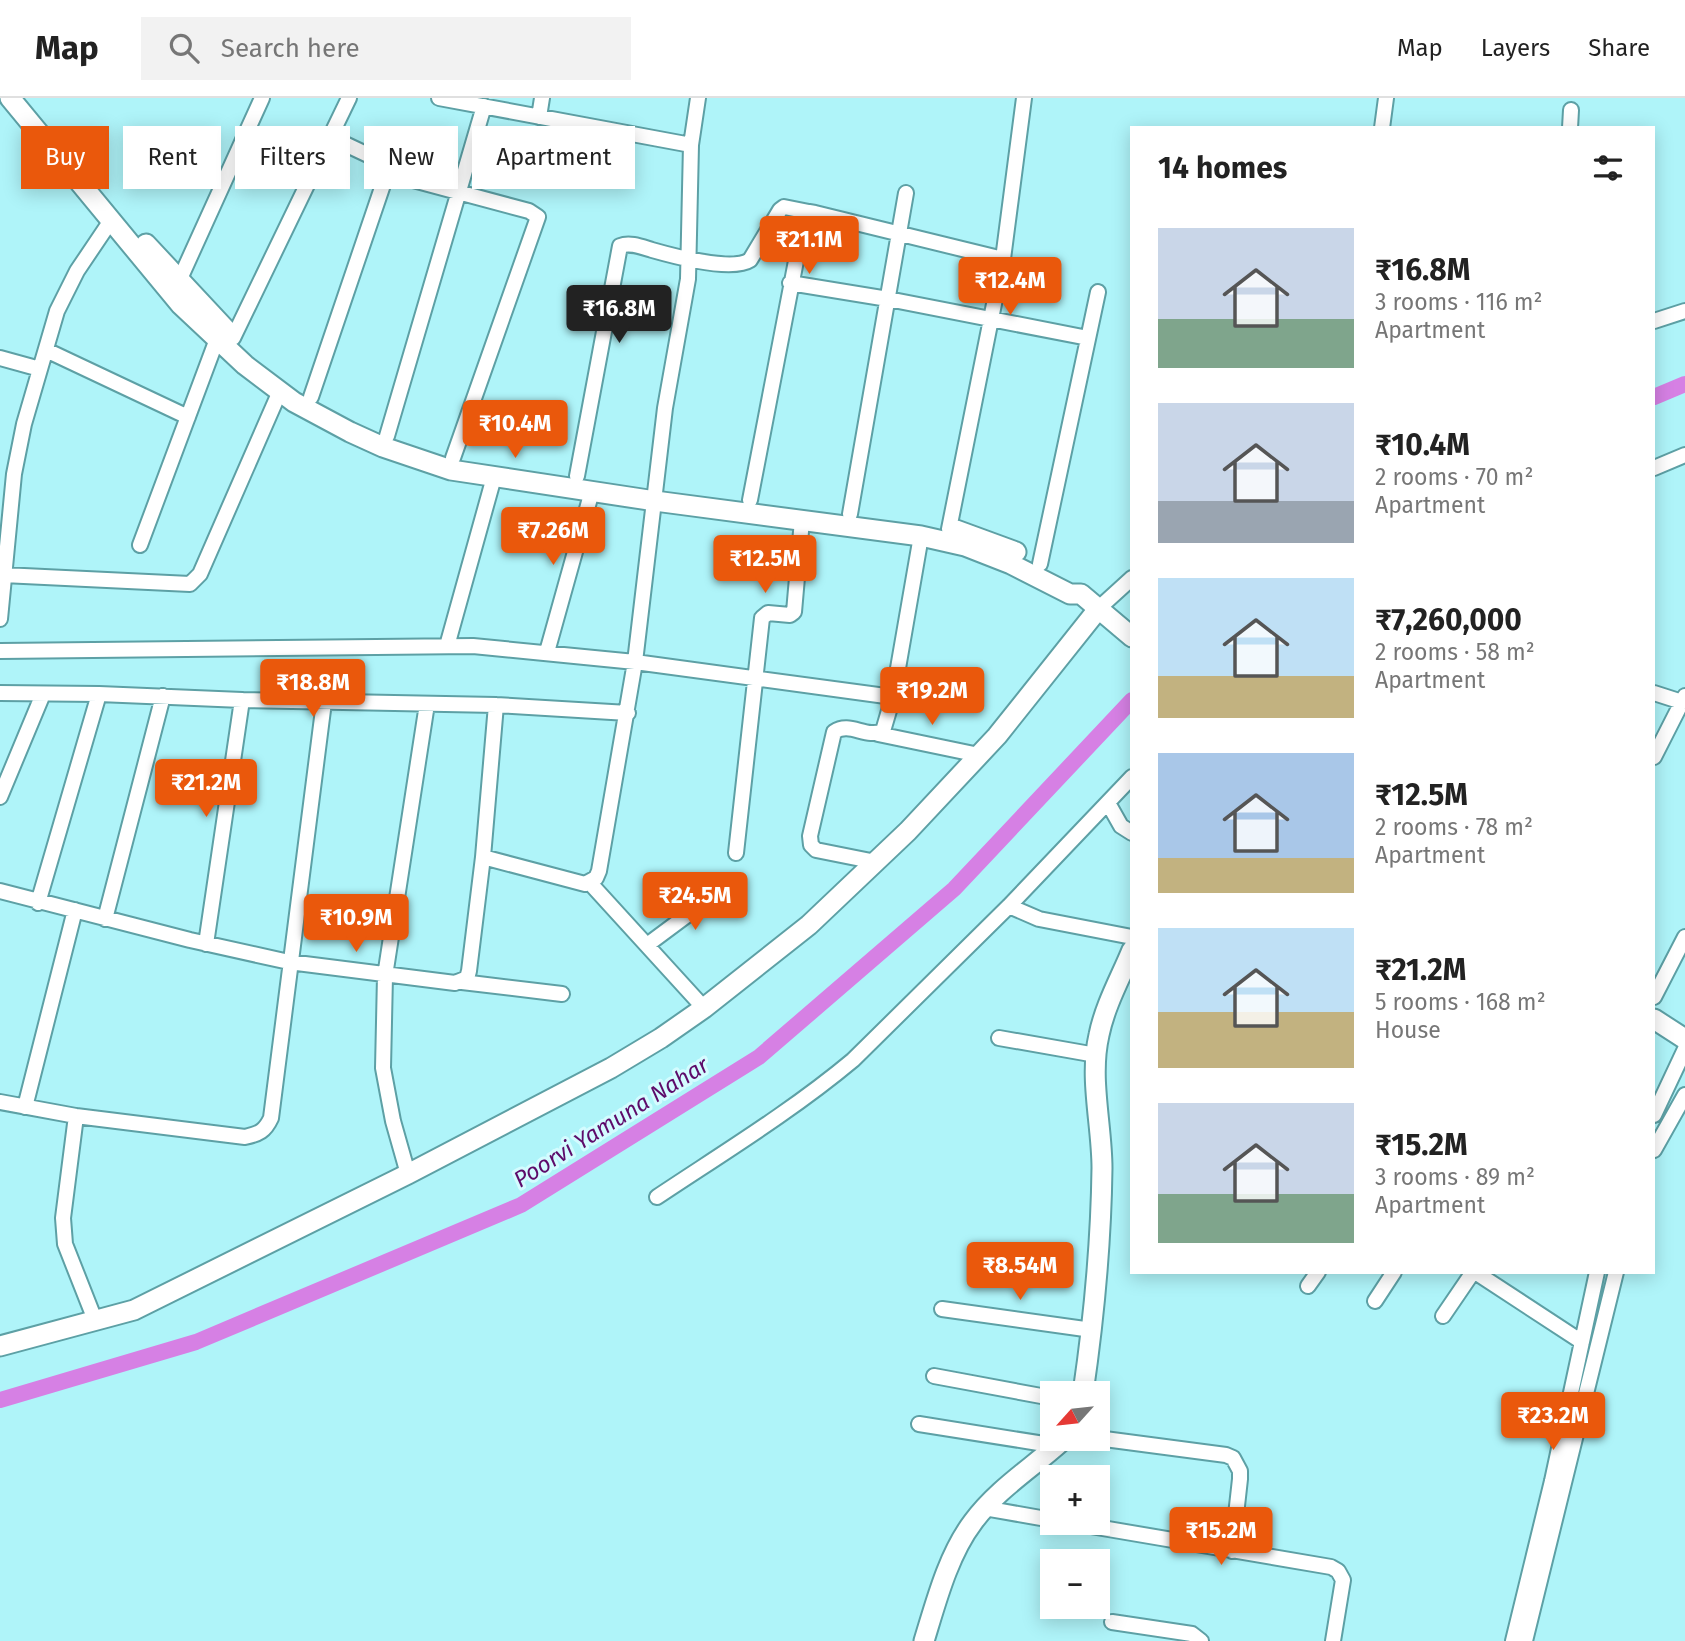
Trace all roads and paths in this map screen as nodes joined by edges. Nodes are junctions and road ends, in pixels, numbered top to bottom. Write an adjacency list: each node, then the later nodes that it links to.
1 (10, 98): 23 (main road)
2 (25, 98): 27 (main road)
3 (262, 98): 27 (street)
4 (349, 98): 13 (street)
5 (439, 98): 10 (street)
6 (542, 98): 12 (street)
7 (698, 98): 16 (street)
8 (1024, 98): 25 (street)
9 (1386, 98): 14 (street)
10 (484, 106): 12 (street); 20 (street)
11 (1571, 110): 15 (street)
12 (539, 117): 16 (street)
13 (335, 126)
14 (1382, 126)
15 (1570, 126)
16 (691, 145): 26 (street)
17 (303, 189): 34 (street)
18 (382, 189): 40 (street)
19 (448, 189): 20 (street)
20 (459, 192): 42 (street); 44 (street)
21 (906, 193): 24 (street)
22 (809, 212): 24 (street); 26 (street); 28 (street)
23 (110, 222): 34 (main road); 36 (street)
24 (899, 234): 25 (street); 30 (street)
25 (1003, 259): 32 (street)
26 (690, 260): 46 (street); 49 (street)
27 (179, 281): 34 (main road)
28 (790, 283): 30 (street); 50 (street)
29 (1098, 292): 35 (street)
30 (888, 299): 32 (street); 51 (street)
31 (1685, 311): 33 (street)
32 (992, 320): 35 (street); 53 (street)
33 (1655, 321)
34 (225, 338): 39 (main road); 40 (main road); 41 (street)
35 (1088, 338): 56 (street)
36 (46, 351): 38 (street); 41 (street)
37 (0, 358): 38 (street)
38 (40, 369): 57 (street)
39 (280, 391): 47 (main road); 57 (street)
40 (311, 397): 42 (main road)
41 (188, 417): 55 (street)
42 (387, 436): 44 (main road)
43 (1685, 455): 45 (street)
44 (453, 458): 46 (main road)
45 (1655, 468)
46 (577, 476): 49 (main road)
47 (495, 477): 48 (main road); 63 (street)
48 (592, 491): 49 (main road); 65 (street)
49 (656, 495): 50 (main road); 52 (main road); 66 (street)
50 (750, 500): 51 (main road)
51 (850, 514): 53 (main road)
52 (802, 520): 54 (main road); 67 (street)
53 (949, 529): 56 (main road)
54 (920, 536): 59 (main road); 73 (street)
55 (140, 545)
56 (1040, 564): 59 (main road)
57 (3, 575): 61 (street)
58 (1130, 581): 60 (street)
59 (1081, 594): 60 (main road)
60 (1106, 614): 62 (main road); 81 (main road)
61 (0, 619)
62 (1130, 635)
63 (447, 646): 64 (street); 65 (street)
64 (0, 651)
65 (547, 652): 66 (street)
66 (635, 662): 67 (street); 79 (street)
67 (754, 678): 73 (street); 87 (street)
68 (0, 693): 70 (street)
69 (1655, 693): 74 (street)
70 (43, 694): 71 (street); 84 (street)
71 (99, 694): 72 (street); 93 (street)
72 (163, 696): 75 (street); 96 (street)
73 (892, 697): 80 (street)
74 (1684, 699): 82 (street)
75 (242, 700): 76 (street); 99 (street)
76 (324, 702): 77 (street); 102 (street)
77 (427, 704): 78 (street); 103 (street)
78 (496, 705): 79 (street); 88 (street)
79 (628, 713): 90 (street)
80 (878, 734): 81 (street); 89 (street)
81 (979, 755): 89 (main road)
82 (1655, 755)
83 (1130, 779): 85 (street)
84 (0, 797)
85 (1108, 803): 86 (street); 94 (street)
86 (1130, 832)
87 (736, 853)
88 (483, 857): 90 (street); 104 (street)
89 (876, 862): 107 (main road)
90 (590, 883): 100 (street)
91 (721, 890): 100 (street)
92 (0, 891): 93 (street)
93 (38, 903): 95 (street)
94 (1009, 906): 97 (street); 120 (street)
95 (75, 910): 96 (street); 115 (street)
96 (105, 919): 99 (street)
97 (1130, 937)
98 (1685, 937): 106 (street)
99 (205, 944): 102 (street)
100 (647, 945): 107 (street)
101 (1130, 959): 112 (main road)
102 (289, 962): 103 (street); 117 (street)
103 (385, 976): 104 (street); 119 (street)
104 (462, 982): 105 (street)
105 (562, 994)
106 (1655, 995)
107 (704, 1008): 119 (main road)
108 (1655, 1020): 110 (main road)
109 (999, 1038): 112 (street)
110 (1685, 1039)
111 (1685, 1049): 116 (street)
112 (1096, 1055): 132 (main road)
113 (1685, 1095): 118 (street)
114 (0, 1102): 115 (street)
115 (25, 1107): 117 (street)
116 (1655, 1113)
117 (76, 1116): 131 (street)
118 (1655, 1148)
119 (408, 1174): 131 (main road)
120 (657, 1197)
121 (1317, 1274): 127 (street)
122 (1393, 1274): 128 (street)
123 (1473, 1274): 130 (street)
124 (1477, 1274): 133 (street)
125 (1597, 1274): 133 (street)
126 (1616, 1274): 151 (street)
127 (1308, 1286)
128 (1375, 1301)
129 (942, 1309): 132 (street)
130 (1443, 1317)
131 (94, 1320): 134 (main road)
132 (1092, 1331): 136 (main road)
133 (1582, 1342): 150 (street)
134 (0, 1346)
135 (934, 1376): 137 (street)
136 (1085, 1381)
137 (1040, 1396)
138 (919, 1424): 139 (street)
139 (1040, 1439)
140 (1110, 1440): 145 (street)
141 (1050, 1451): 142 (main road)
142 (984, 1508): 143 (street); 147 (main road)
143 (1040, 1518)
144 (1110, 1529): 145 (street)
145 (1232, 1550): 149 (street)
146 (1112, 1622): 148 (street)
147 (924, 1641)
148 (1201, 1641)
149 (1333, 1641)
150 (1513, 1641)
151 (1525, 1641)

